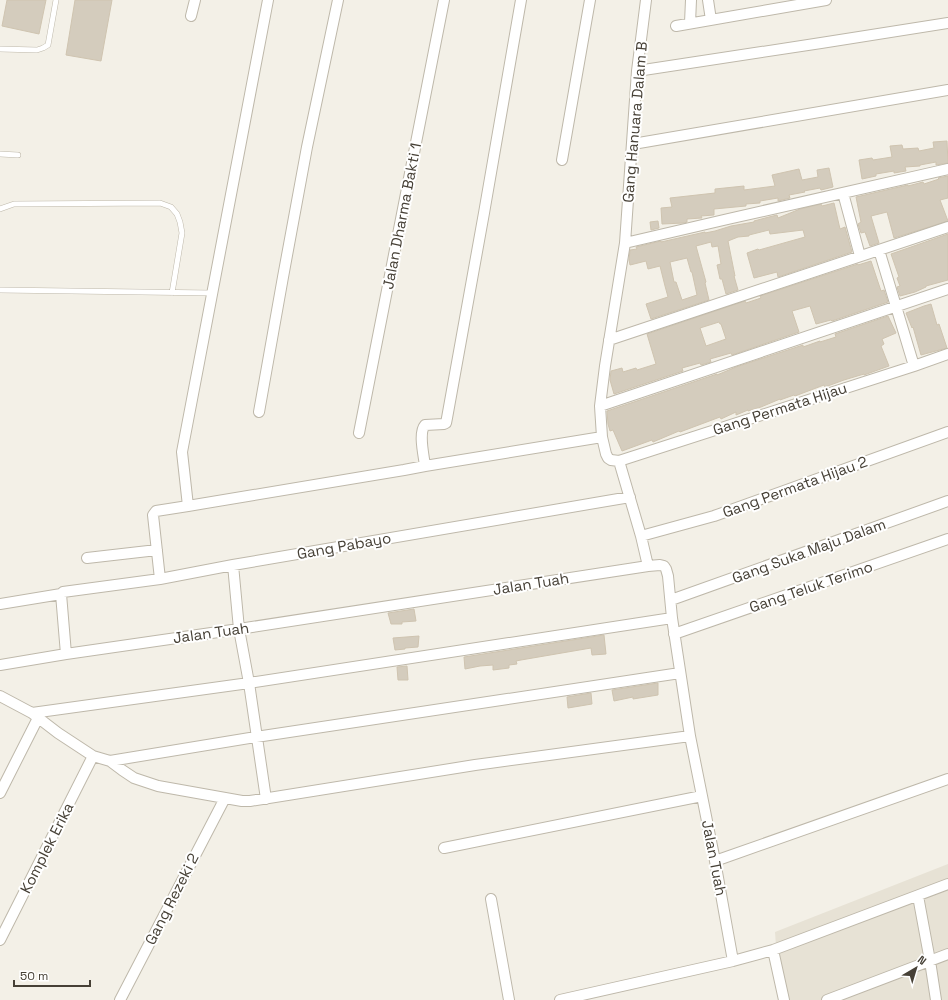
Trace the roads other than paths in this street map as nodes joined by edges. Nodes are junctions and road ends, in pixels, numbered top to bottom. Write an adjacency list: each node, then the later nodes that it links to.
1 (56, 0): 17 (lane)
2 (195, 0): 12 (street)
3 (268, 0): 34 (street)
4 (338, 0): 40 (street)
5 (444, 0): 42 (street, Jalan Dharma Bakti 1)
6 (521, 0): 45 (street)
7 (590, 0): 23 (street)
8 (646, 0): 18 (street, Gang Hanuara Dalam B)
9 (692, 0): 14 (street)
10 (708, 0): 13 (street)
11 (826, 0): 13 (street)
12 (191, 16)
13 (711, 20): 14 (street)
14 (690, 23): 16 (street)
15 (948, 23): 18 (street)
16 (676, 26)
17 (0, 48)
18 (637, 71): 20 (street, Gang Hanuara Dalam B)
19 (948, 90): 20 (street)
20 (633, 144): 28 (street, Gang Hanuara Dalam B)
21 (0, 154): 22 (lane)
22 (18, 155)
23 (562, 160)
24 (948, 169): 25 (street)
25 (843, 193): 28 (street); 30 (street)
26 (0, 209): 33 (lane)
27 (948, 227): 29 (street)
28 (625, 244): 36 (street, Gang Hanuara Dalam B)
29 (879, 250): 30 (street); 35 (street)
30 (860, 256): 36 (street)
31 (0, 290): 33 (lane)
32 (948, 290): 35 (street)
33 (172, 293): 34 (lane)
34 (212, 293): 48 (street)
35 (896, 307): 38 (street); 39 (street)
36 (609, 340): 39 (street, Gang Hanuara Dalam B)
37 (948, 354): 38 (street, Gang Permata Hijau)
38 (914, 366): 44 (street, Gang Permata Hijau)
39 (600, 406): 43 (street, Gang Hanuara Dalam B)
40 (259, 412)
41 (948, 432): 49 (street, Gang Permata Hijau 2)
42 (359, 433)
43 (602, 436): 44 (street, Gang Hanuara Dalam B); 45 (street)
44 (615, 461): 46 (street, Gang Hanuara Dalam B)
45 (425, 466): 48 (street)
46 (630, 498): 49 (street, Gang Hanuara Dalam B); 53 (street, Gang Pabayo)
47 (948, 501): 57 (street, Gang Suka Maju Dalam)
48 (188, 506): 51 (street)
49 (641, 536): 54 (street, Gang Hanuara Dalam B)
50 (948, 539): 61 (street, Gang Teluk Terimo)
51 (157, 550): 52 (street); 55 (street)
52 (87, 558)
53 (233, 565): 55 (street, Gang Pabayo); 60 (street)
54 (648, 566): 57 (street, Jalan Tuah); 60 (street, Jalan Tuah)
55 (160, 579): 56 (street, Gang Pabayo)
56 (62, 595): 58 (street, Gang Pabayo); 62 (street)
57 (671, 600): 59 (street, Jalan Tuah)
58 (0, 604)
59 (672, 618): 61 (street, Jalan Tuah); 65 (street)
60 (239, 629): 62 (street, Jalan Tuah); 65 (street)
61 (674, 634): 64 (street, Jalan Tuah)
62 (66, 654): 63 (street, Jalan Tuah)
63 (0, 665)
64 (680, 672): 68 (street, Jalan Tuah); 69 (street)
65 (249, 683): 67 (street); 69 (street)
66 (0, 696): 67 (street)
67 (35, 716): 70 (street); 73 (street)
68 (690, 736): 74 (street, Jalan Tuah); 76 (street)
69 (256, 737): 71 (street); 76 (street)
70 (93, 756): 71 (street); 82 (street, Komplek Erika)
71 (110, 761): 75 (street)
72 (948, 779): 78 (street)
73 (0, 793)
74 (702, 796): 77 (street); 78 (street, Jalan Tuah)
75 (225, 798): 76 (street); 87 (street, Gang Rezeki 2)
76 (266, 799)
77 (444, 848)
78 (715, 861): 85 (street, Jalan Tuah)
79 (948, 884): 80 (street)
80 (918, 896): 83 (street); 86 (street)
81 (491, 899): 88 (street)
82 (0, 940)
83 (773, 950): 85 (street); 90 (street)
84 (948, 954): 86 (street)
85 (733, 961): 89 (street)
86 (930, 961): 91 (street); 92 (street)
87 (120, 1000)
88 (509, 1000)
89 (560, 1000)
90 (784, 1000)
91 (827, 1000)
92 (936, 1000)

